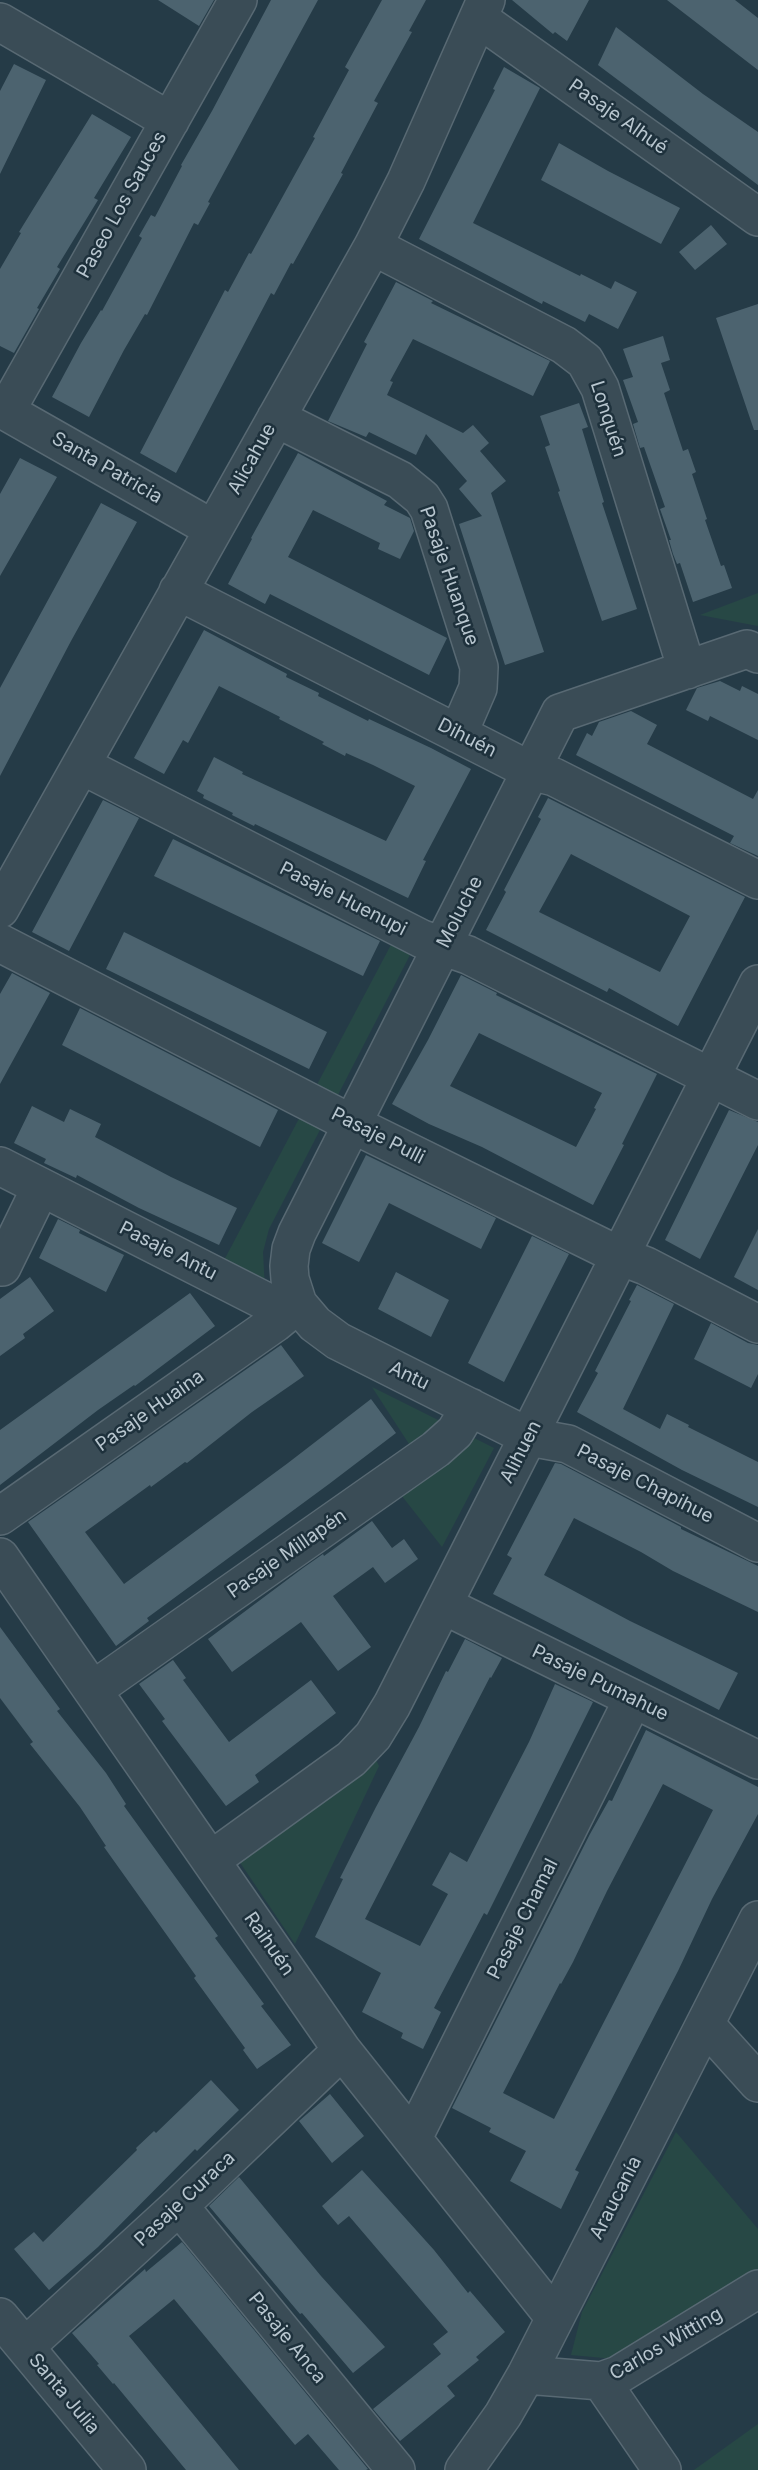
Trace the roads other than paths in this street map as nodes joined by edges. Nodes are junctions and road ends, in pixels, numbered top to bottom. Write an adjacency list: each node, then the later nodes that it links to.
1 (238, 0): 4 (street, Paseo Los Sauces)
2 (482, 9): 5 (street, Pasaje Alhué); 6 (street, Alicahue)
3 (2, 29): 4 (street)
4 (170, 121): 7 (street, Paseo Los Sauces)
5 (756, 220)
6 (373, 246): 8 (street, Alicahue); 12 (street, Lonquén)
7 (3, 409): 9 (street, Santa Patricia)
8 (275, 418): 9 (street, Alicahue); 13 (street, Pasaje Huanque)
9 (213, 529): 10 (street, Alicahue)
10 (178, 591): 13 (street, Dihuén); 14 (street, Alicahue)
11 (758, 654): 12 (street, Moluche)
12 (687, 670): 15 (street, Moluche)
13 (458, 734): 15 (street, Dihuén)
14 (81, 765): 17 (street, Alicahue); 19 (street, Pasaje Huenupi)
15 (531, 771): 16 (street, Dihuén); 19 (street, Moluche)
16 (758, 880)
17 (0, 909)
18 (0, 943): 23 (street, Pasaje Pulli)
19 (443, 946): 21 (street, Pasaje Huenupi); 23 (street, Moluche)
20 (758, 984): 21 (street, Alihuen)
21 (711, 1077): 22 (street, Pasaje Huenupi); 26 (street, Alihuen)
22 (758, 1101)
23 (352, 1124): 26 (street, Pasaje Pulli); 28 (street, Moluche)
24 (0, 1166): 25 (street, Pasaje Antu)
25 (41, 1187): 27 (street); 28 (street, Pasaje Antu)
26 (620, 1256): 29 (street, Pasaje Pulli); 31 (street, Alihuen)
27 (2, 1267)
28 (298, 1304): 30 (street, Antu); 32 (street, Pasaje Huaina)
29 (758, 1324)
30 (470, 1407): 31 (street, Antu); 36 (street, Pasaje Millapén)
31 (529, 1437): 33 (street, Pasaje Chapihue); 35 (street, Alihuen)
32 (0, 1516)
33 (758, 1543)
34 (0, 1557): 36 (street, Raihuén)
35 (443, 1605): 37 (street, Pasaje Pumahue); 39 (street, Alihuen)
36 (93, 1690): 39 (street, Raihuén)
37 (633, 1699): 38 (street, Pasaje Pumahue); 44 (street, Pasaje Chamal)
38 (758, 1760)
39 (211, 1860): 42 (street, Raihuén)
40 (758, 1920): 41 (street, Araucanía)
41 (705, 2024): 43 (street); 48 (street, Araucanía)
42 (342, 2050): 44 (street, Raihuén); 45 (street, Pasaje Curaca)
43 (758, 2083)
44 (413, 2138): 48 (street, Raihuén)
45 (178, 2206): 49 (street, Pasaje Curaca); 53 (street, Pasaje Anca)
46 (758, 2289): 51 (street, Carlos Witting)
47 (0, 2317): 49 (street, Santa Julia)
48 (555, 2318): 50 (street, Araucanía)
49 (25, 2347): 52 (street, Santa Julia)
50 (526, 2375): 51 (street, Carlos Witting); 54 (street, Araucanía)
51 (601, 2381): 55 (street)
52 (127, 2470)
53 (396, 2470)
54 (464, 2470)
55 (662, 2470)

